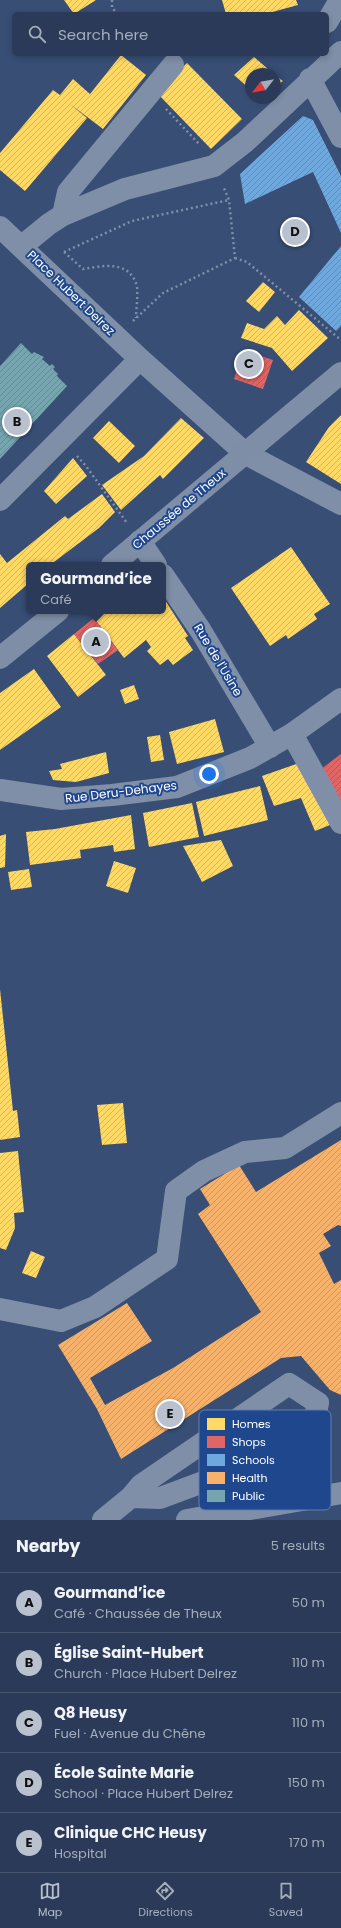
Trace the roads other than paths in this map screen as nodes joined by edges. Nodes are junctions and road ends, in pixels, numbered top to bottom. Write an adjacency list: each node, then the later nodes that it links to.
1 (340, 0): 2 (street)
2 (329, 19)
3 (341, 52): 6 (street, Place Hubert Delrez)
4 (316, 56): 6 (street)
5 (173, 65): 8 (street)
6 (310, 79): 7 (street); 8 (street, Place Hubert Delrez)
7 (341, 137)
8 (63, 215): 10 (street, Place Hubert Delrez)
9 (0, 227): 10 (street)
10 (22, 246): 11 (street, Place Hubert Delrez)
11 (140, 359): 13 (street, Place Hubert Delrez); 14 (street)
12 (341, 373): 13 (main road, Chaussée de Theux)
13 (246, 454): 15 (street, Place Hubert Delrez); 16 (main road, Chaussée de Theux)
14 (0, 500)
15 (341, 504)
16 (140, 541): 17 (main road, Chaussée de Theux); 18 (street)
17 (116, 562)
18 (154, 562)
19 (166, 579): 24 (street, Rue de l'Usine)
20 (54, 614): 21 (main road)
21 (0, 658)
22 (341, 699): 23 (street, Rue Deru-Dehayes)
23 (292, 734): 24 (street, Rue Deru-Dehayes); 26 (street)
24 (270, 747): 25 (street, Rue Deru-Dehayes)
25 (0, 790)
26 (341, 823)
27 (341, 1113): 28 (street)
28 (0, 1309)
29 (251, 1410): 30 (street)
30 (316, 1410)
31 (199, 1445): 35 (street)
32 (199, 1484): 35 (street)
33 (341, 1493): 34 (street)
34 (331, 1495)
35 (131, 1497): 37 (street)
36 (244, 1510): 38 (street)
37 (103, 1520)
38 (187, 1520)

